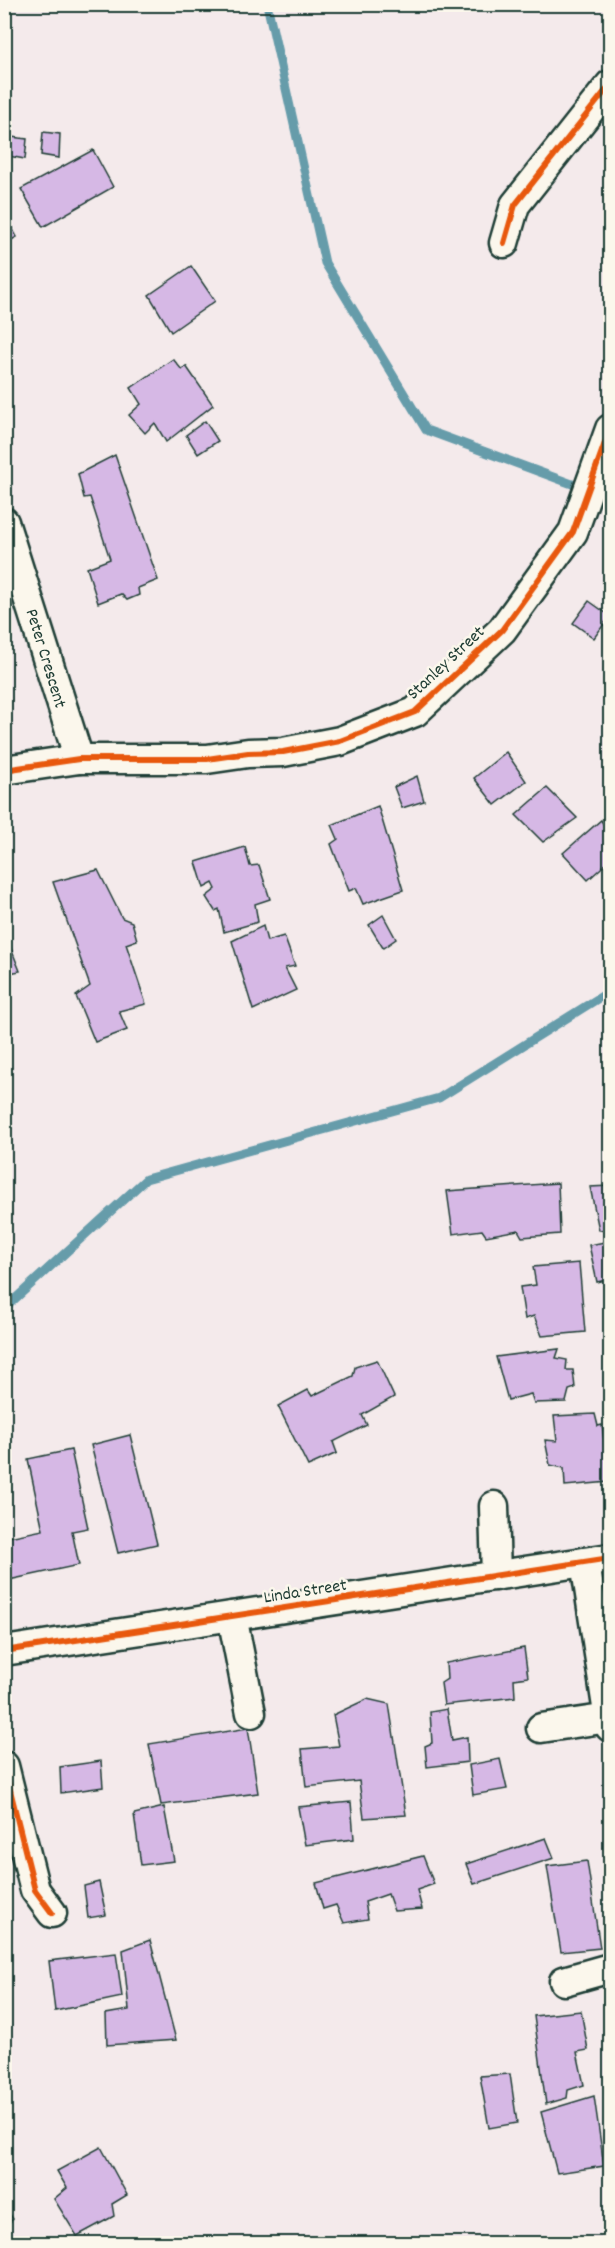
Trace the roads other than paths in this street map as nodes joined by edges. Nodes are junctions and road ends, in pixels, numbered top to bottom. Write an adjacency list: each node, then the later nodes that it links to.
1 (610, 85): 2 (street)
2 (504, 243)
3 (610, 429): 5 (street, Stanley Street)
4 (4, 522): 5 (street, Peter Crescent)
5 (79, 759): 6 (street, Stanley Street)
6 (4, 770)
7 (494, 1506): 9 (street)
8 (598, 1560): 9 (street, Linda Street); 13 (street)
9 (496, 1576): 10 (street, Linda Street)
10 (232, 1616): 11 (street, Linda Street); 12 (street)
11 (4, 1651)
12 (250, 1713)
13 (610, 1723): 14 (street)
14 (542, 1728)
15 (4, 1766): 16 (street)
16 (52, 1913)
17 (610, 1968): 18 (street)
18 (564, 1981)

